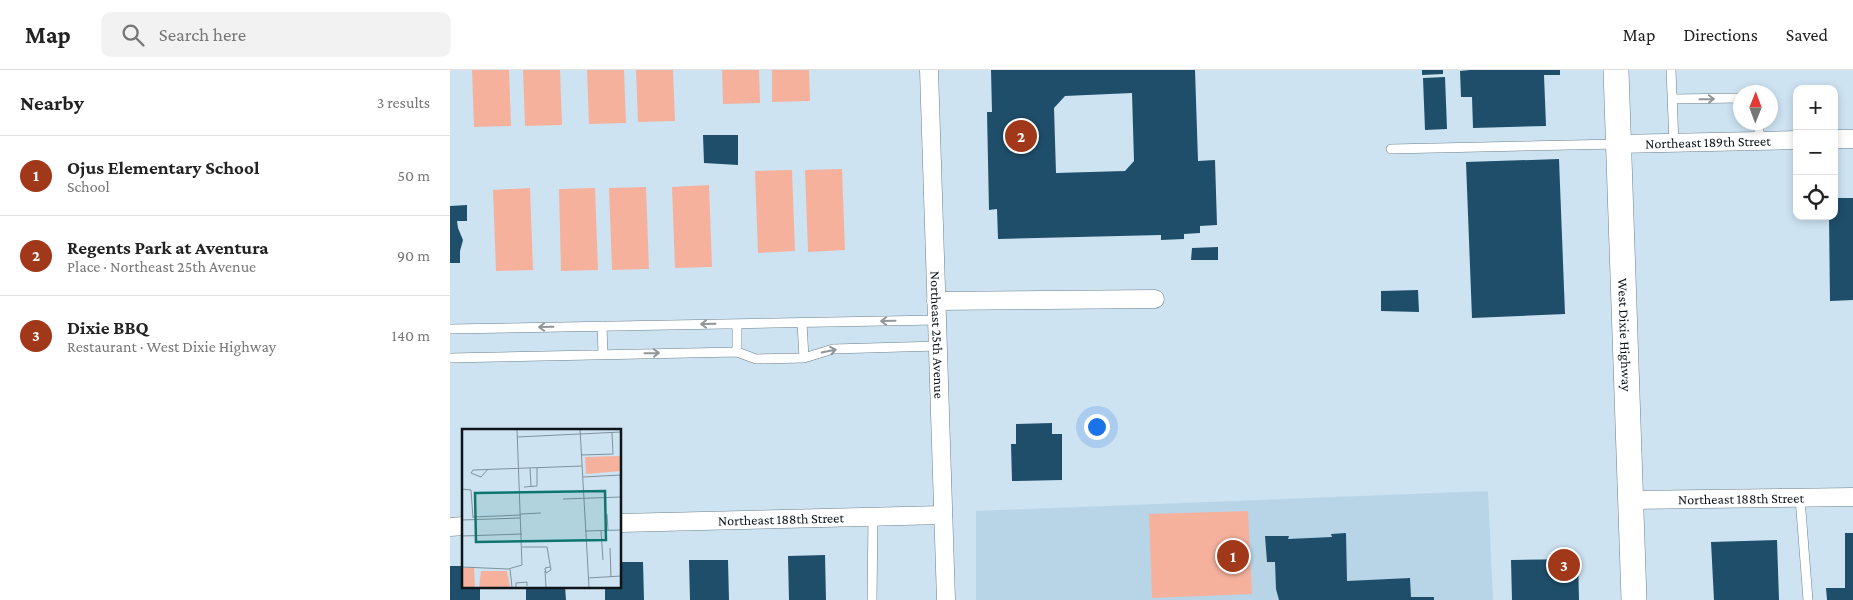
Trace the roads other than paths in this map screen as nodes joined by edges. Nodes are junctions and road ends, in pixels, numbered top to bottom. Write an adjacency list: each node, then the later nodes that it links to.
1 (929, 70): 15 (street, Northeast 25th Avenue)
2 (1616, 70): 12 (street, West Dixie Highway)
3 (1671, 70): 5 (lane)
4 (1733, 98): 5 (lane, one-way to 4)
5 (1672, 99): 11 (lane)
6 (1759, 130): 10 (lane)
7 (1838, 139): 8 (street)
8 (1853, 139)
9 (1793, 140): 10 (street, Northeast 189th Street)
10 (1760, 141): 11 (street, Northeast 189th Street)
11 (1674, 143): 12 (street, Northeast 189th Street)
12 (1618, 144): 13 (lane); 28 (street, West Dixie Highway)
13 (1391, 149)
14 (1155, 299): 15 (street)
15 (936, 301): 16 (street, Northeast 25th Avenue)
16 (937, 320): 17 (lane, one-way to 17); 21 (street, Northeast 25th Avenue)
17 (802, 323): 18 (lane); 25 (lane)
18 (737, 324): 19 (lane, one-way to 19); 22 (lane)
19 (602, 326): 20 (lane, one-way to 20); 23 (lane)
20 (450, 329)
21 (938, 346): 25 (lane, one-way to 21); 29 (street, Northeast 25th Avenue)
22 (737, 352): 23 (lane, one-way to 22); 25 (lane)
23 (603, 354): 24 (lane)
24 (450, 358)
25 (804, 358)
26 (1853, 497): 27 (street, Northeast 188th Street)
27 (1800, 498): 28 (street, Northeast 188th Street); 35 (lane)
28 (1630, 500): 34 (street, West Dixie Highway)
29 (943, 515): 30 (street, Northeast 188th Street); 33 (street, Northeast 25th Avenue)
30 (873, 517): 31 (street, Northeast 188th Street); 32 (lane)
31 (621, 523)
32 (872, 600)
33 (946, 600)
34 (1634, 600)
35 (1808, 600)

